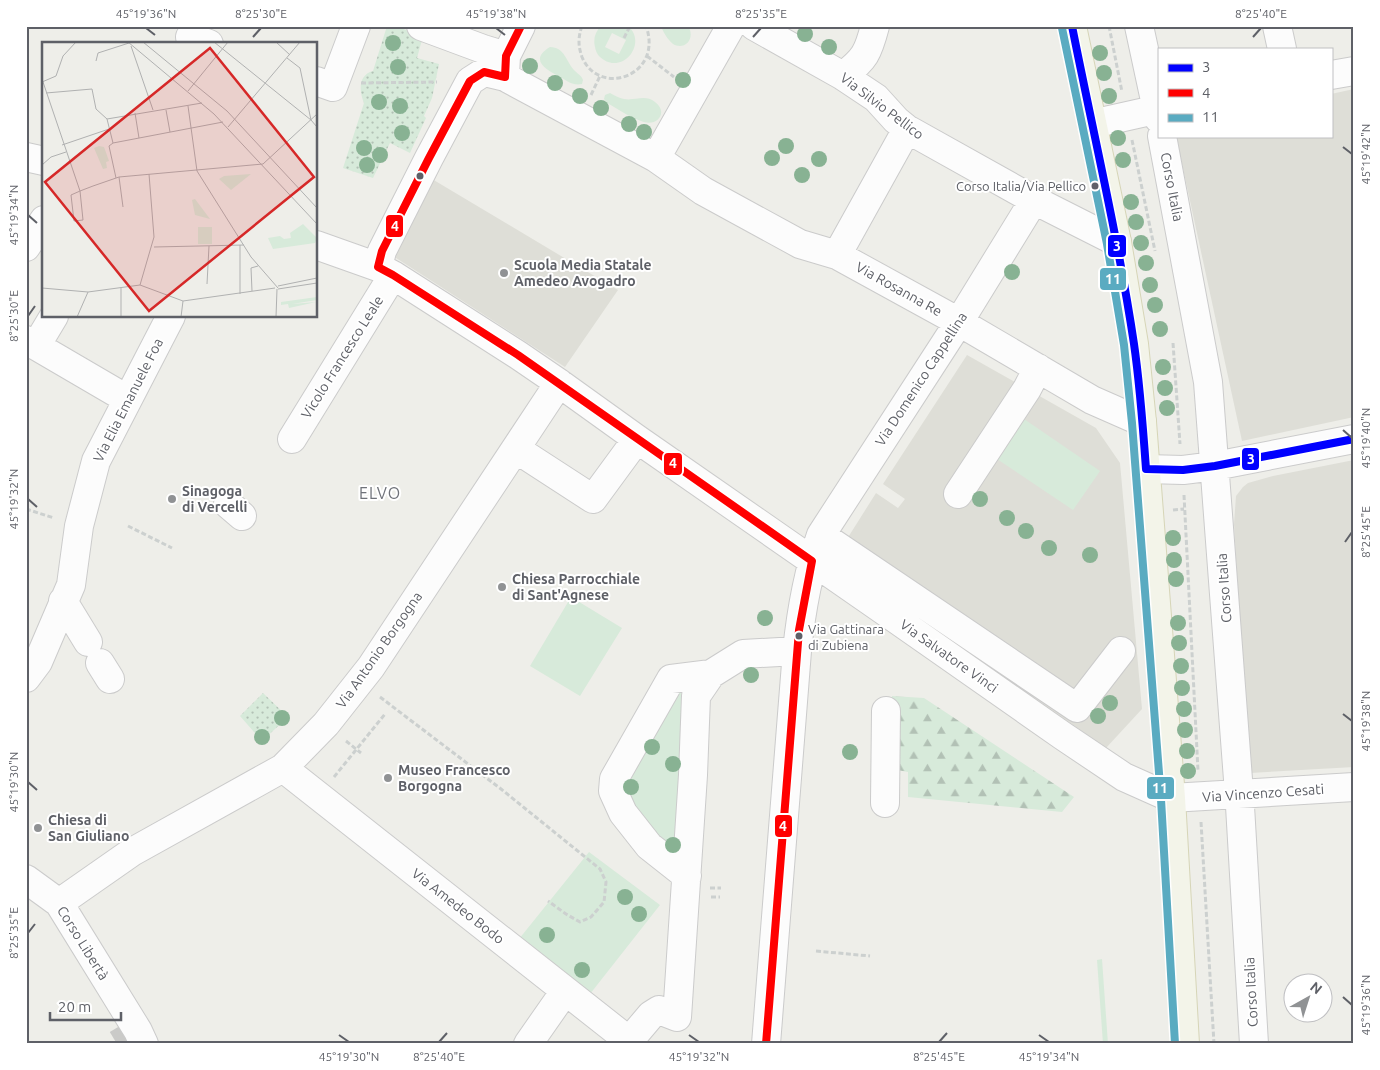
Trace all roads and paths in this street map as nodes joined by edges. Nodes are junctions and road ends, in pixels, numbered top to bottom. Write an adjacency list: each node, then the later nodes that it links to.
1 (356, 26): 23 (street)
2 (421, 26): 18 (street)
3 (520, 26): 18 (street)
4 (630, 26): 15 (path)
5 (646, 26): 17 (path)
6 (731, 26): 34 (street)
7 (754, 26): 14 (street, Via Silvio Pellico)
8 (875, 26): 22 (street)
9 (1072, 26): 29 (main road)
10 (1109, 26): 26 (path)
11 (1139, 26): 28 (street)
12 (1277, 26): 16 (street)
13 (581, 27): 21 (path)
14 (784, 33): 22 (street, Via Silvio Pellico)
15 (624, 38)
16 (1282, 48)
17 (647, 56): 21 (path); 25 (path)
18 (506, 66): 34 (street, Via Rosanna Re); 43 (street, Vicolo Francesco Leale)
19 (1354, 71): 20 (street)
20 (1332, 75)
21 (600, 76): 27 (path)
22 (843, 76): 30 (street, Via Silvio Pellico)
23 (327, 79): 24 (path)
24 (437, 82)
25 (680, 82)
26 (1123, 98)
27 (589, 99)
28 (1158, 113): 29 (street)
29 (1092, 124): 38 (main road)
30 (908, 129): 36 (street, Via Silvio Pellico); 42 (street)
31 (1162, 138): 58 (street, Corso Italia)
32 (1132, 139): 41 (path)
33 (26, 157): 35 (street)
34 (656, 158): 42 (street, Via Rosanna Re)
35 (42, 161)
36 (1034, 200): 38 (street, Via Silvio Pellico); 46 (street, Via Domenico Cappellina)
37 (42, 223): 40 (street)
38 (1116, 242): 52 (main road)
39 (318, 246): 43 (street, Via Salvatore Vinci)
40 (26, 248)
41 (1156, 254)
42 (837, 255): 46 (street, Via Rosanna Re)
43 (385, 271): 50 (street, Via Salvatore Vinci); 53 (street, Vicolo Francesco Leale)
44 (52, 318): 48 (street)
45 (170, 318): 51 (street, Via Elia Emanuele Foa)
46 (959, 322): 49 (street, Via Rosanna Re); 63 (street, Via Domenico Cappellina)
47 (1172, 337): 56 (path)
48 (31, 343): 51 (street)
49 (1038, 368): 52 (street, Via Rosanna Re); 61 (street)
50 (559, 383): 54 (street, Via Salvatore Vinci); 57 (street, Via Antonio Borgogna)
51 (127, 399): 66 (street, Via Elia Emanuele Foa)
52 (1142, 422): 59 (main road)
53 (292, 439)
54 (636, 439): 57 (street); 65 (street, Via Salvatore Vinci)
55 (1354, 439): 58 (street)
56 (1180, 446)
57 (510, 459): 72 (street, Via Antonio Borgogna)
58 (1215, 466): 59 (street); 81 (street, Corso Italia)
59 (1146, 469): 82 (main road)
60 (1184, 493): 79 (path)
61 (958, 494)
62 (128, 526): 64 (path)
63 (821, 535): 65 (street, Via Domenico Cappellina); 73 (street)
64 (172, 548)
65 (812, 560): 67 (street, Via Domenico Cappellina); 76 (street, Via Salvatore Vinci)
66 (63, 601): 69 (street); 70 (street, Via Elia Emanuele Foa)
67 (796, 651): 71 (street); 95 (street, Via Domenico Cappellina)
68 (1121, 651): 73 (street)
69 (99, 661)
70 (30, 666)
71 (711, 674): 85 (street); 85 (street)
72 (358, 684): 77 (street, Via Antonio Borgogna); 87 (path)
73 (1077, 708): 76 (street)
74 (886, 711): 83 (street)
75 (385, 714): 78 (path)
76 (1063, 736): 82 (street, Via Salvatore Vinci)
77 (283, 768): 88 (street, Via Antonio Borgogna); 91 (street, Via Amedeo Bodo)
78 (333, 778)
79 (1198, 779)
80 (1354, 787): 81 (street, Via Vincenzo Cesati)
81 (1239, 795): 82 (street, Via Vincenzo Cesati); 98 (street, Corso Italia)
82 (1171, 798): 96 (main road)
83 (885, 803)
84 (1201, 818): 97 (path)
85 (687, 876): 93 (street)
86 (26, 879): 88 (street, Corso Libertà)
87 (548, 901)
88 (59, 902): 92 (street, Corso Libertà)
89 (816, 951): 90 (path)
90 (870, 956)
91 (566, 991): 93 (street, Via Amedeo Bodo); 94 (street)
92 (136, 1038)
93 (631, 1042)
94 (528, 1044)
95 (766, 1044)
96 (1185, 1044)
97 (1214, 1044)
98 (1254, 1044)

